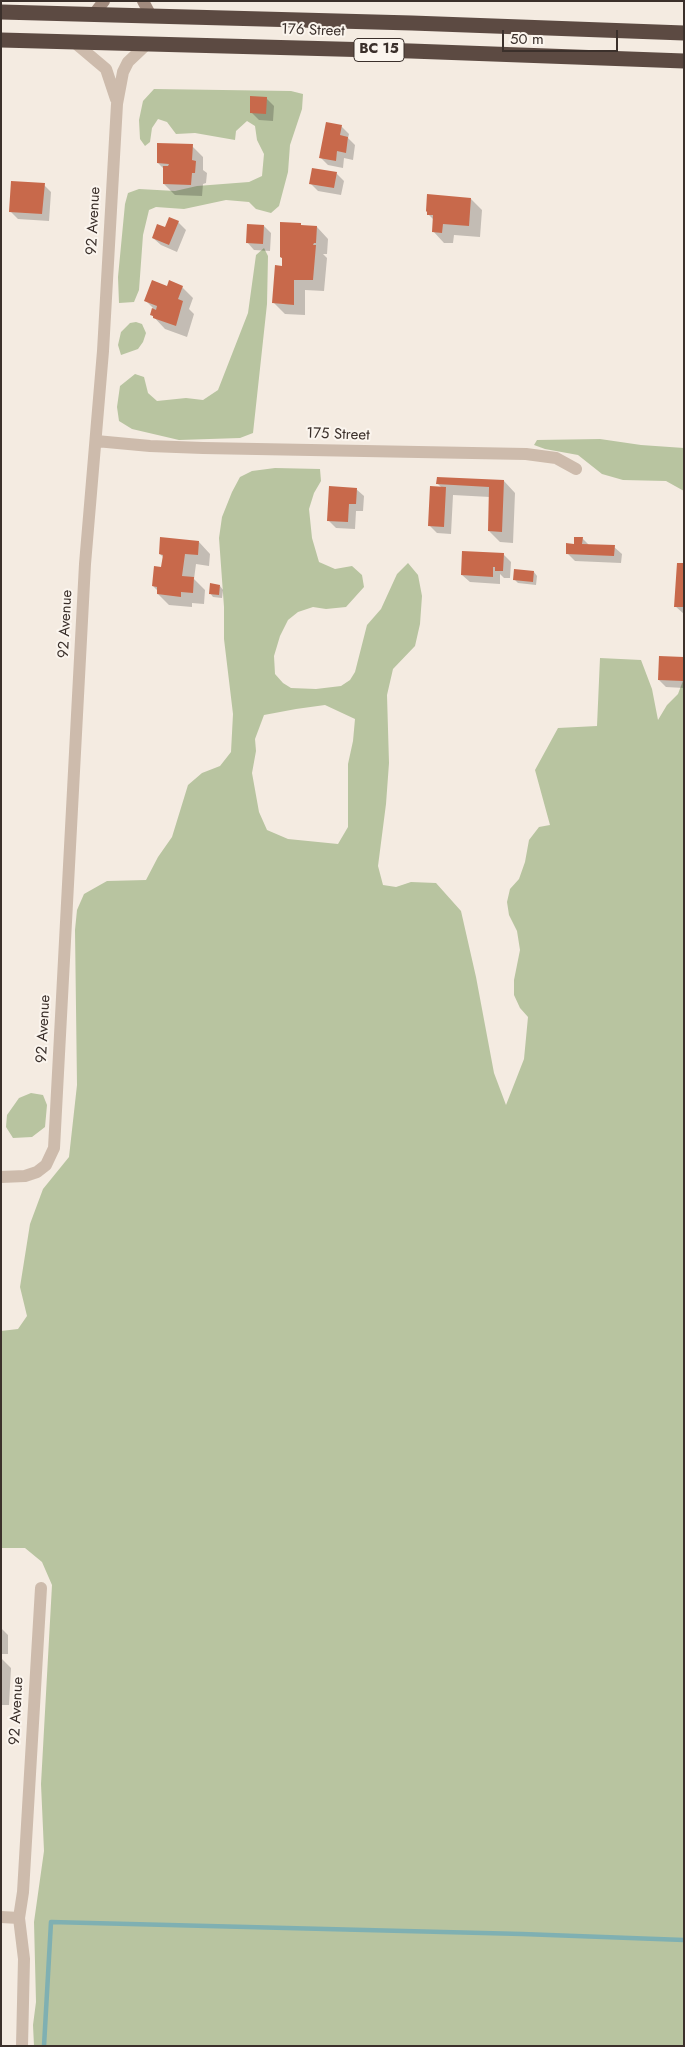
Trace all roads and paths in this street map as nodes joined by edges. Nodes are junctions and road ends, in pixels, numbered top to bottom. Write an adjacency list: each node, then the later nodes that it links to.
1 (104, 1): 4 (street)
2 (143, 1): 5 (street)
3 (1, 12): 4 (highway, 176 Street / BC 15)
4 (94, 14): 5 (highway, 176 Street / BC 15)
5 (151, 16): 6 (highway, 176 Street / BC 15)
6 (684, 33)
7 (1, 40): 8 (highway, 176 Street / BC 15)
8 (74, 42): 9 (highway, 176 Street / BC 15); 11 (street, 92 Avenue)
9 (147, 44): 10 (highway, 176 Street / BC 15); 11 (street, 92 Avenue)
10 (684, 61)
11 (117, 104): 12 (street, 92 Avenue)
12 (96, 441): 13 (street, 175 Street); 14 (street, 92 Avenue)
13 (576, 468)
14 (1, 1177)
15 (41, 1588): 17 (street, 92 Avenue)
16 (1, 1917): 17 (street)
17 (18, 1918): 18 (street, 92 Avenue)
18 (22, 2046)

